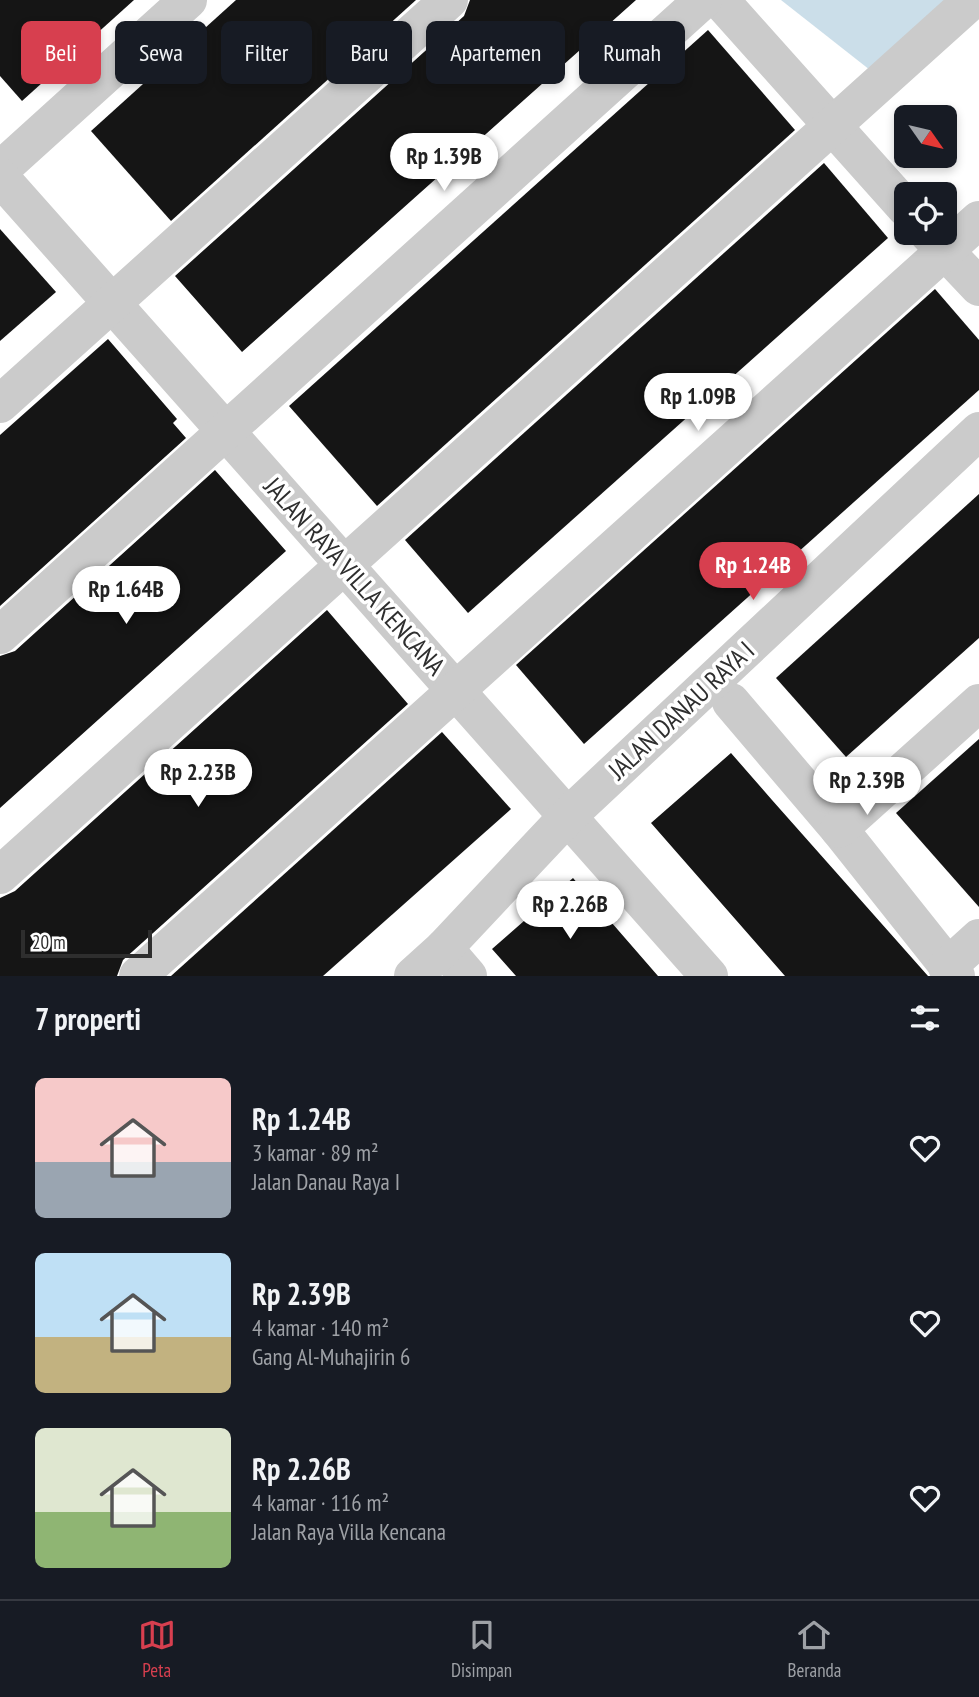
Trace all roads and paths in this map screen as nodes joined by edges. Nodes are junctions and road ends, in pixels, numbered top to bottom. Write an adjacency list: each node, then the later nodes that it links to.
1 (188, 0): 7 (street)
2 (449, 0): 15 (street)
3 (703, 0): 17 (street)
4 (720, 0): 6 (street)
5 (972, 0): 6 (street)
6 (833, 126): 9 (street); 19 (street)
7 (0, 170)
8 (0, 177): 15 (street, JALAN RAYA VILLA KENCANA)
9 (894, 195)
10 (979, 220): 11 (street)
11 (957, 232)
12 (934, 245): 21 (street)
13 (940, 245): 14 (street)
14 (979, 287)
15 (112, 303): 16 (street); 17 (street, JALAN RAYA VILLA KENCANA)
16 (0, 404)
17 (225, 430): 19 (street, JALAN RAYA VILLA KENCANA); 20 (street)
18 (979, 431): 24 (street, JALAN DANAU RAYA I)
19 (345, 564): 21 (street, JALAN RAYA VILLA KENCANA); 26 (street)
20 (0, 635)
21 (456, 690): 24 (street, JALAN RAYA VILLA KENCANA); 30 (street)
22 (731, 702): 25 (street)
23 (979, 703): 25 (street)
24 (568, 816): 28 (street, JALAN DANAU RAYA I); 32 (street, JALAN RAYA VILLA KENCANA)
25 (839, 829): 29 (street)
26 (0, 874)
27 (979, 938): 29 (street)
28 (456, 962): 31 (street, JALAN DANAU RAYA I)
29 (951, 972)
30 (138, 976)
31 (413, 976)
32 (709, 976)

